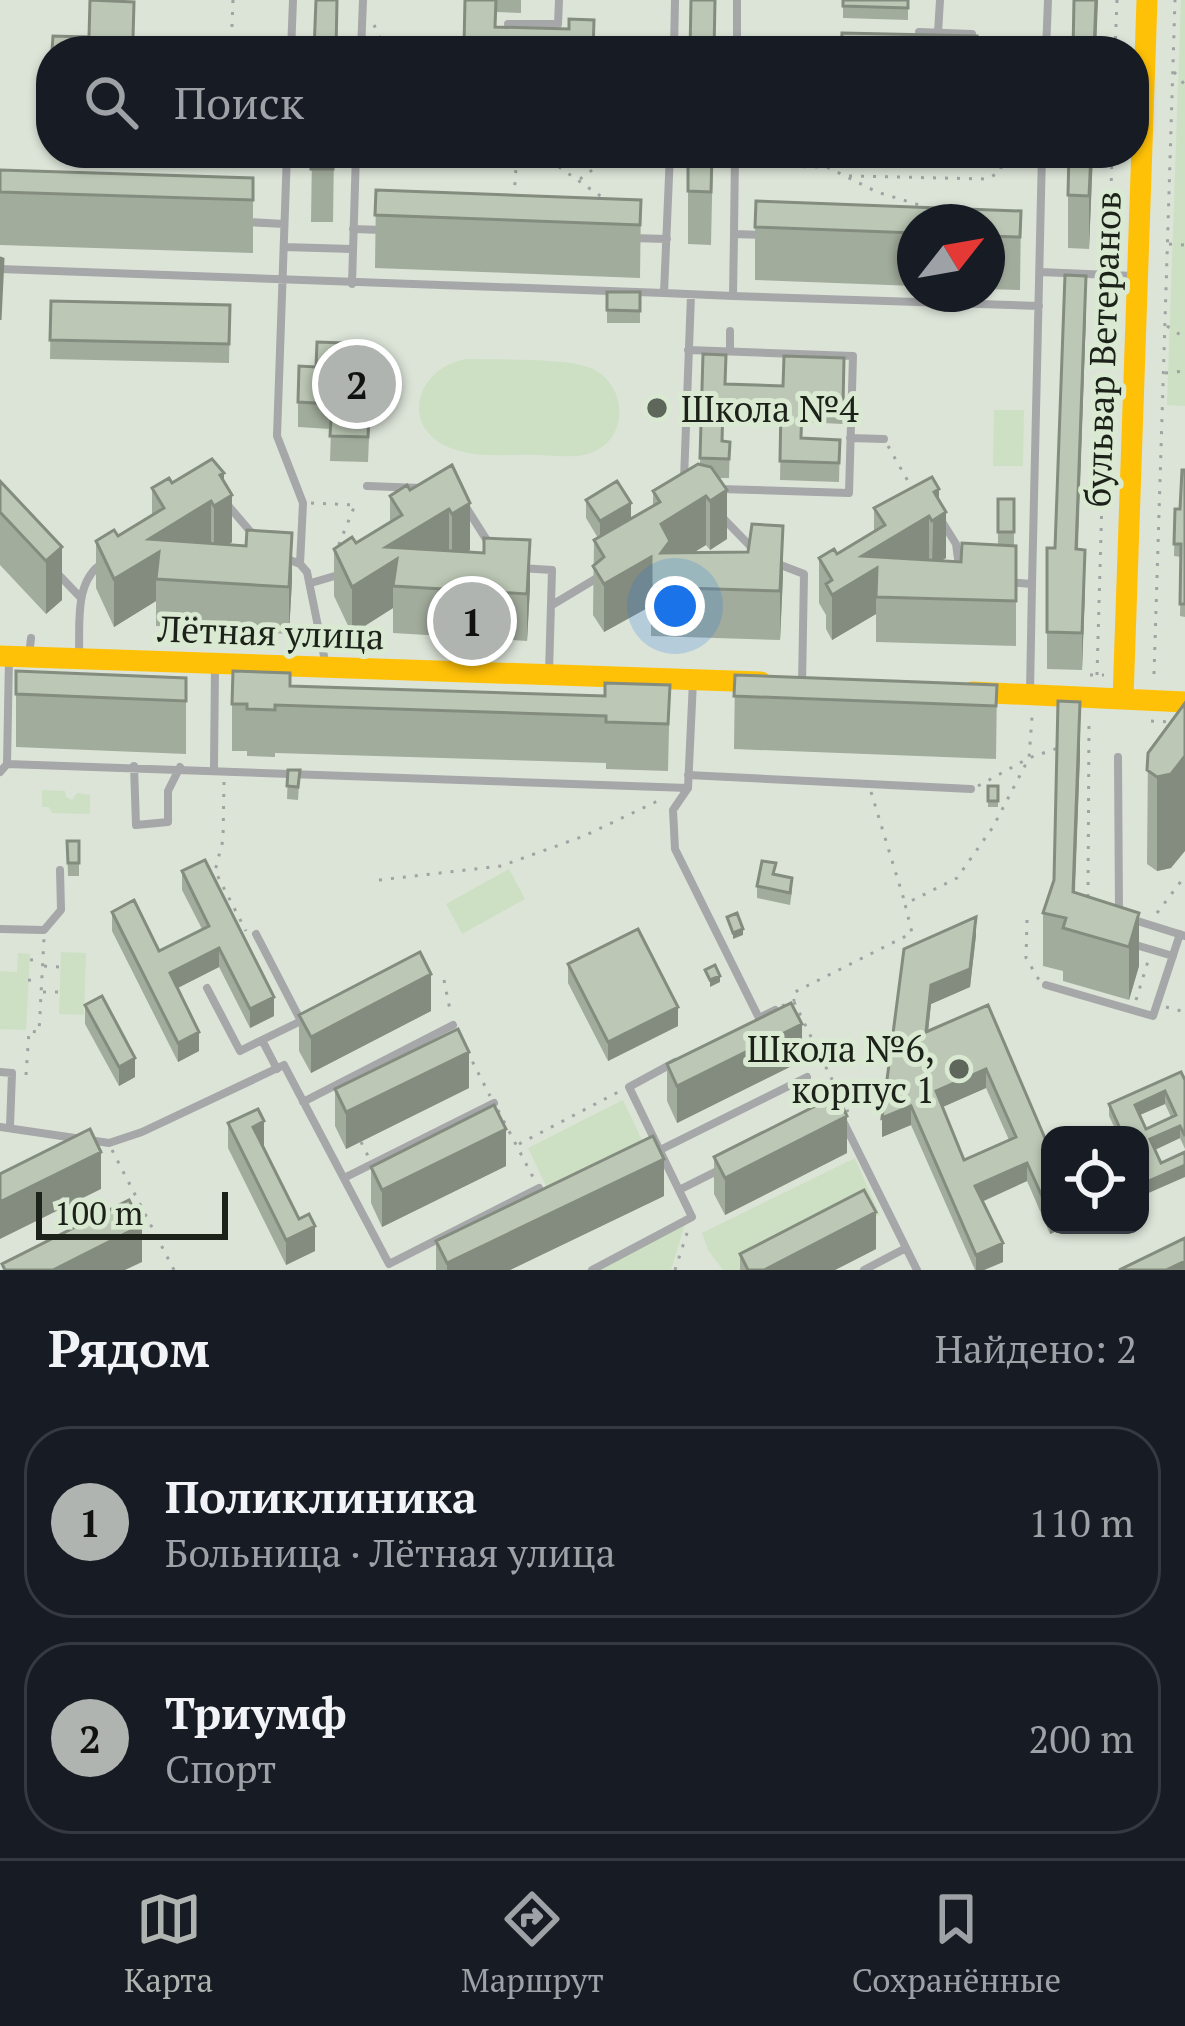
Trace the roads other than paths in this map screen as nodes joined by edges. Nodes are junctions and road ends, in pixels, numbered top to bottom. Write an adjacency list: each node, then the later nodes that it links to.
1 (293, 0): 13 (lane)
2 (559, 0): 9 (lane)
3 (675, 0): 15 (lane)
4 (737, 0): 16 (lane)
5 (940, 0): 11 (lane)
6 (1048, 0): 17 (lane)
7 (1147, 0): 18 (street, бульвар Ветеранов)
8 (363, 1): 14 (lane)
9 (508, 24)
10 (919, 32): 11 (lane)
11 (938, 33): 12 (lane)
12 (973, 34)
13 (292, 36)
14 (362, 36)
15 (674, 36)
16 (736, 36)
17 (1047, 36)
18 (1146, 36)
19 (286, 168): 26 (lane)
20 (355, 168): 27 (lane)
21 (669, 168): 32 (lane)
22 (735, 168): 29 (lane)
23 (1042, 168): 34 (lane)
24 (1142, 168): 39 (street, бульвар Ветеранов)
25 (229, 221): 26 (lane)
26 (284, 224): 35 (lane)
27 (352, 230): 28 (lane); 36 (lane)
28 (398, 231)
29 (734, 234): 30 (lane); 44 (lane)
30 (779, 235)
31 (629, 238): 32 (lane)
32 (667, 239): 42 (lane)
33 (1022, 242): 34 (lane)
34 (1039, 243): 38 (lane)
35 (284, 247): 36 (lane); 40 (lane)
36 (352, 249): 41 (lane)
37 (0, 269): 40 (lane)
38 (1040, 272): 39 (lane); 45 (lane)
39 (1138, 276): 84 (street, бульвар Ветеранов)
40 (283, 280): 41 (lane); 64 (lane)
41 (352, 284): 42 (lane)
42 (664, 293): 43 (lane)
43 (691, 295): 44 (lane); 47 (lane)
44 (733, 296): 45 (lane)
45 (1039, 306): 71 (lane)
46 (730, 331): 48 (lane)
47 (688, 350): 48 (lane); 52 (lane)
48 (730, 351): 49 (lane)
49 (850, 438): 50 (lane); 53 (lane)
50 (884, 439)
51 (367, 486): 54 (lane)
52 (684, 488)
53 (708, 488)
54 (430, 489)
55 (452, 495): 60 (lane)
56 (213, 496): 59 (lane)
57 (715, 509): 72 (lane)
58 (926, 512): 68 (lane)
59 (262, 546)
60 (493, 552)
61 (270, 556): 64 (lane)
62 (110, 559): 74 (lane)
63 (48, 563): 74 (lane)
64 (300, 564): 70 (lane)
65 (354, 566): 70 (lane)
66 (505, 567): 75 (lane)
67 (609, 571): 75 (lane)
68 (961, 578)
69 (985, 580): 71 (lane)
70 (311, 583): 79 (lane)
71 (1032, 584): 85 (lane)
72 (802, 589): 73 (lane); 82 (lane)
73 (823, 590)
74 (81, 598): 77 (lane)
75 (552, 605): 80 (lane)
76 (12, 653): 77 (street, Лётная улица); 90 (lane)
77 (79, 658): 78 (street, Лётная улица)
78 (215, 663): 79 (street, Лётная улица); 91 (lane)
79 (326, 667): 80 (street, Лётная улица)
80 (548, 674): 81 (street, Лётная улица)
81 (693, 679): 82 (street, Лётная улица); 92 (lane)
82 (814, 685)
83 (939, 691): 85 (street)
84 (1123, 699): 85 (street); 86 (street)
85 (1031, 706)
86 (1180, 712)
87 (1118, 758): 98 (lane)
88 (134, 766): 89 (lane); 89 (lane); 90 (lane)
89 (180, 767): 91 (lane)
90 (4, 768)
91 (219, 768): 93 (lane)
92 (688, 775): 93 (lane); 94 (lane)
93 (688, 788): 104 (lane)
94 (971, 789)
95 (61, 869): 96 (lane)
96 (0, 929)
97 (252, 934): 107 (lane)
98 (1182, 935): 100 (lane)
99 (1120, 940): 100 (lane)
100 (1173, 956): 101 (lane)
101 (1046, 985)
102 (207, 988): 107 (lane)
103 (776, 1010): 104 (lane)
104 (759, 1018): 106 (lane)
105 (453, 1025): 112 (lane)
106 (741, 1028)
107 (262, 1040): 109 (lane)
108 (685, 1058): 117 (lane)
109 (277, 1069): 112 (lane); 116 (lane)
110 (0, 1072): 115 (lane)
111 (807, 1077): 117 (lane)
112 (303, 1102): 120 (lane)
113 (494, 1103): 120 (lane)
114 (841, 1107): 123 (lane)
115 (5, 1126): 116 (lane)
116 (109, 1143): 118 (lane)
117 (660, 1150): 122 (lane)
118 (91, 1152)
119 (739, 1160): 122 (lane)
120 (344, 1178): 121 (lane)
121 (539, 1188)
122 (679, 1190): 124 (lane)
123 (906, 1248): 125 (lane); 126 (lane)
124 (592, 1270)
125 (864, 1270)
126 (917, 1270)

